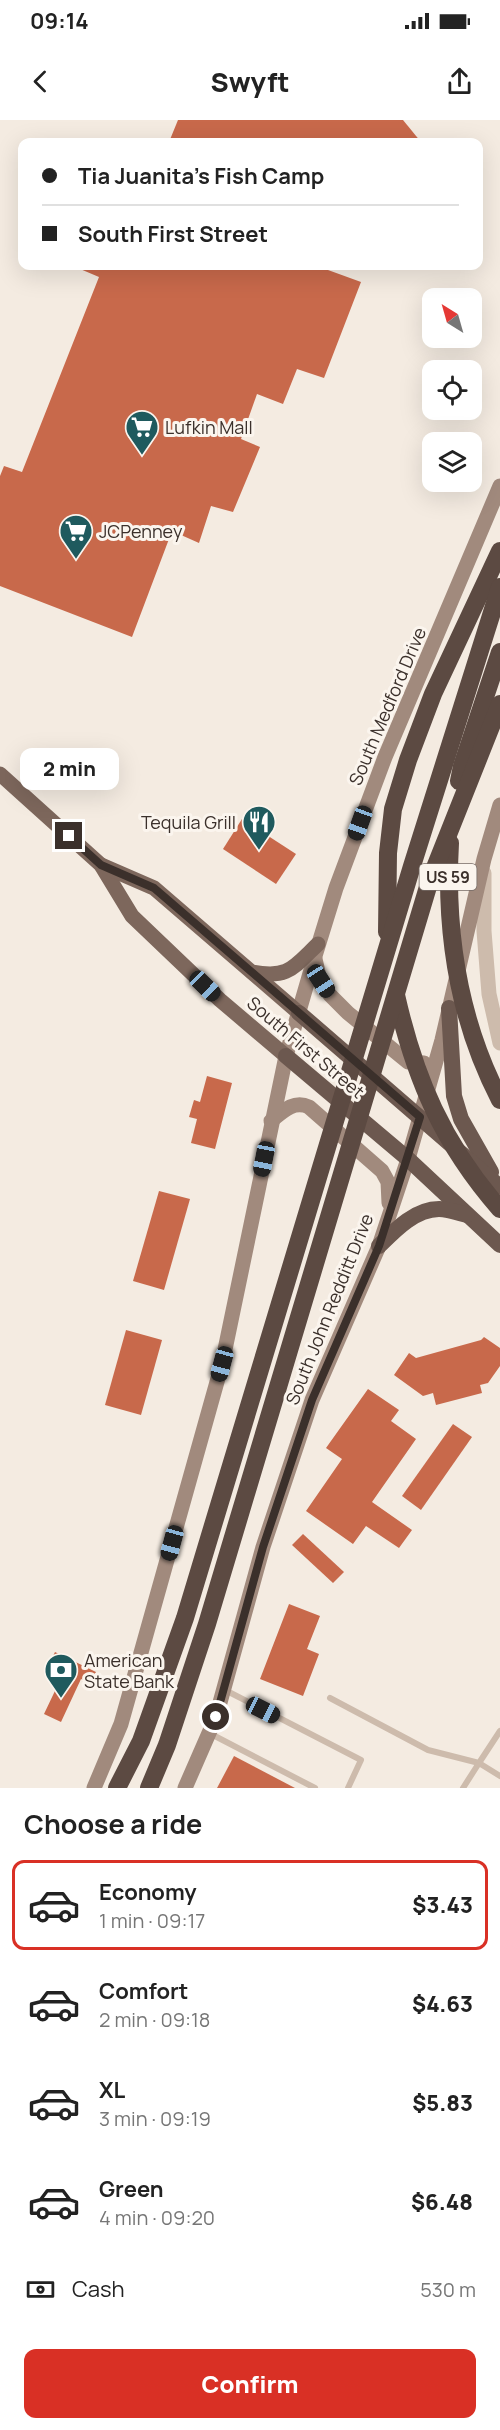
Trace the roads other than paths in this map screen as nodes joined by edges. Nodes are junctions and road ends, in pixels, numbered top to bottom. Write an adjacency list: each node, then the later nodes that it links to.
1 (500, 486): 10 (main road, South Medford Drive)
2 (500, 551): 23 (highway)
3 (500, 587): 34 (highway)
4 (500, 652): 17 (highway, US 59)
5 (500, 704): 35 (highway)
6 (0, 774): 9 (main road, South First Street)
7 (500, 805): 8 (main road)
8 (484, 859): 12 (main road); 14 (street)
9 (101, 865): 11 (main road, South First Street); 15 (main road, South First Street)
10 (316, 950): 11 (main road); 13 (main road, South Medford Drive); 16 (main road)
11 (248, 971): 13 (main road, South First Street)
12 (449, 1008): 16 (main road); 21 (highway)
13 (299, 1013): 15 (main road); 18 (highway, South First Street)
14 (500, 1042)
15 (286, 1056): 19 (main road); 20 (highway, South First Street)
16 (435, 1063): 18 (main road)
17 (500, 1100)
18 (420, 1117): 20 (main road, South John Redditt Drive); 21 (highway, South First Street)
19 (271, 1120): 22 (main road); 33 (main road)
20 (408, 1159): 22 (main road, South John Redditt Drive); 24 (highway, South First Street)
21 (500, 1186)
22 (390, 1209): 26 (main road, South John Redditt Drive)
23 (500, 1209)
24 (470, 1216): 25 (highway, South First Street); 26 (highway)
25 (500, 1245)
26 (379, 1246): 27 (main road, South John Redditt Drive)
27 (224, 1689): 30 (main road, South John Redditt Drive); 38 (lane)
28 (330, 1698): 31 (lane)
29 (500, 1731): 31 (lane)
30 (209, 1733): 36 (main road, South John Redditt Drive); 37 (lane)
31 (479, 1763): 32 (lane); 39 (lane)
32 (500, 1776)
33 (94, 1788)
34 (117, 1788)
35 (149, 1788)
36 (185, 1788)
37 (315, 1788)
38 (348, 1788)
39 (463, 1788)

